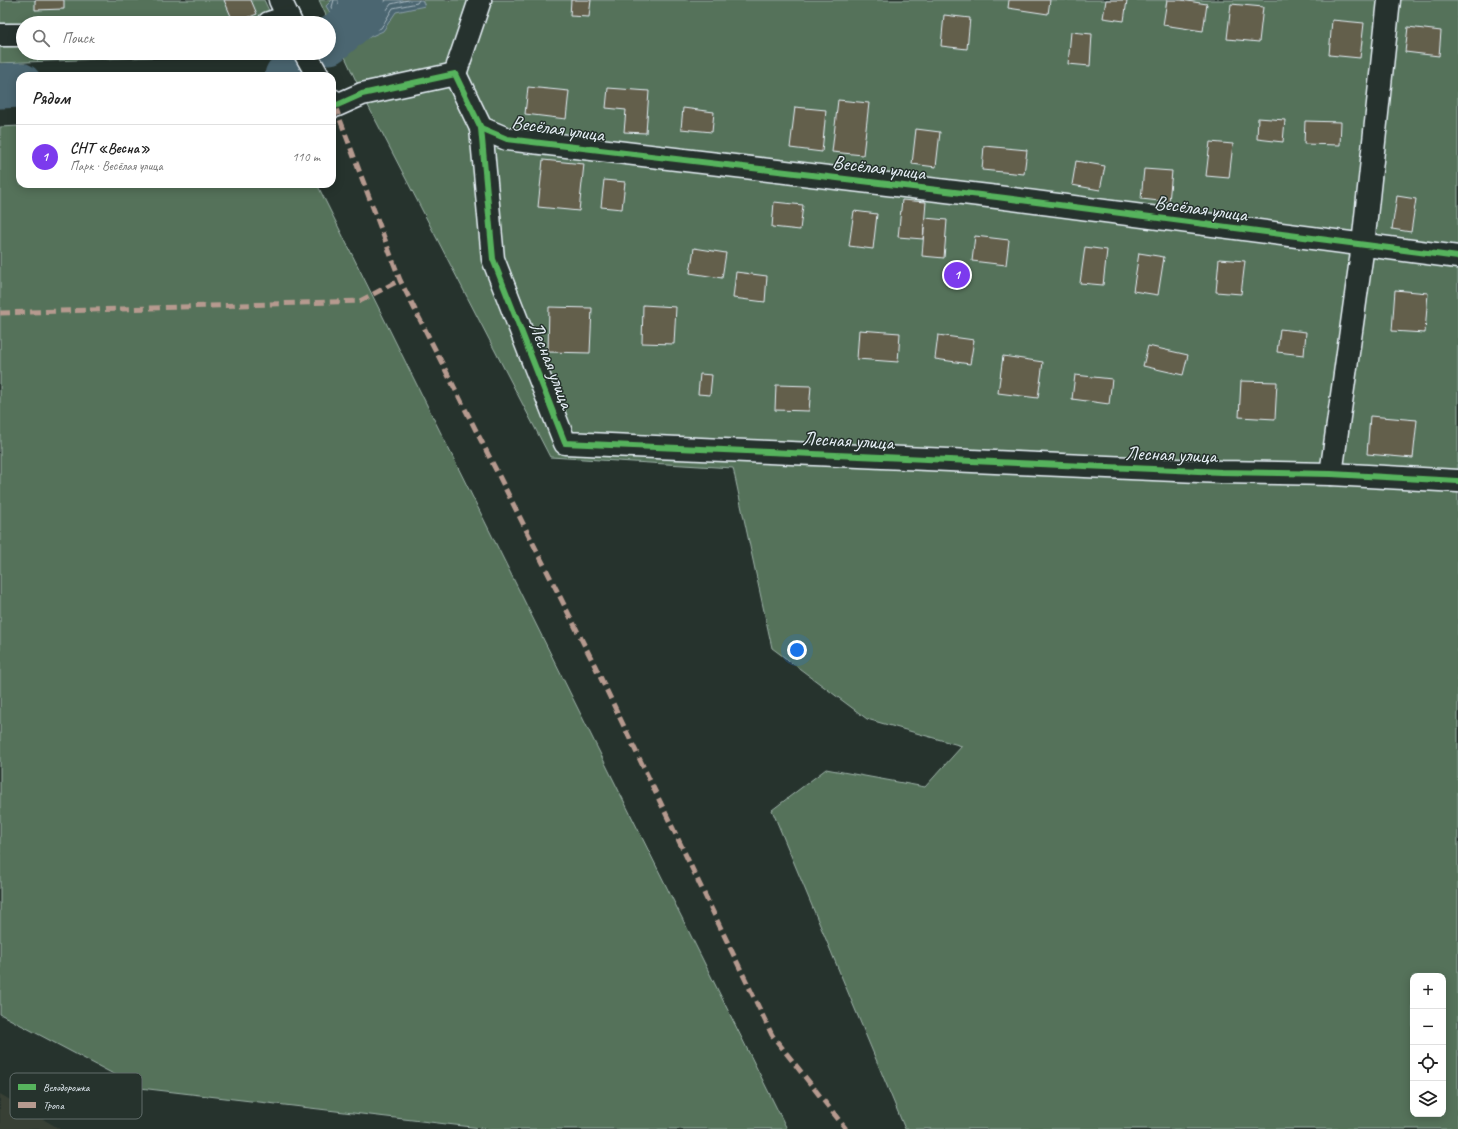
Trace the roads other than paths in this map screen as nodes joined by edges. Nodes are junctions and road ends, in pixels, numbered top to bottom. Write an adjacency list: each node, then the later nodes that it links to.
1 (480, 0): 7 (street)
2 (1389, 0): 10 (street)
3 (0, 35): 4 (street)
4 (16, 35)
5 (309, 60): 6 (street)
6 (316, 72)
7 (455, 74): 8 (street); 9 (street, Весёлая улица)
8 (336, 102)
9 (481, 128): 10 (street, Весёлая улица); 12 (street, Лесная улица)
10 (1363, 245): 11 (street, Весёлая улица); 12 (street)
11 (1458, 257)
12 (1331, 474): 13 (street, Лесная улица)
13 (1458, 481)

